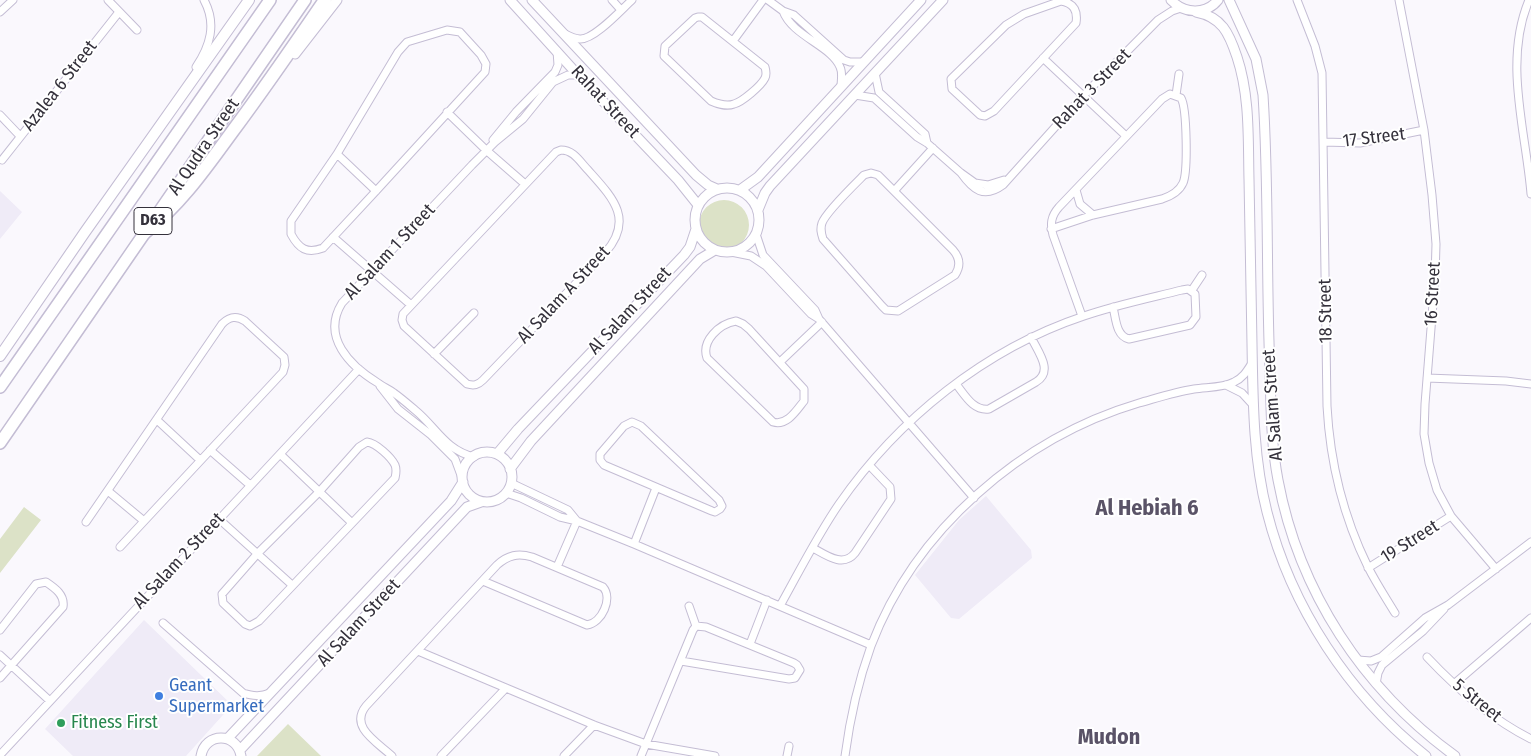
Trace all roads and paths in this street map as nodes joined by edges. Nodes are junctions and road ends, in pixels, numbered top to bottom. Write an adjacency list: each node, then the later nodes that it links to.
1 (13, 0): 25 (street)
2 (108, 0): 26 (street)
3 (204, 0): 42 (street)
4 (248, 0): 42 (main road)
5 (270, 0): 96 (main road, Al Qudra Street / D63)
6 (305, 0): 71 (main road, Al Qudra Street / D63)
7 (325, 0): 40 (highway)
8 (337, 0): 40 (street)
9 (510, 0): 34 (street, Rahat Street)
10 (532, 0): 31 (street, Rahat Street)
11 (612, 0): 23 (street)
12 (632, 0): 23 (street)
13 (767, 0): 24 (street); 33 (street)
14 (921, 0): 36 (street)
15 (943, 0): 37 (street)
16 (1171, 0): 22 (street)
17 (1218, 0): 27 (street)
18 (1229, 0): 153 (street, Al Salam Street)
19 (1297, 0): 54 (street, 18 Street)
20 (1399, 0): 51 (street, 16 Street)
21 (1529, 0): 65 (street)
22 (1181, 8): 27 (street, Al Salam Street); 45 (street, Rahat 3 Street)
23 (621, 10): 31 (street)
24 (783, 11): 28 (street); 29 (street)
25 (0, 12)
26 (118, 12): 30 (street); 52 (street, Azalea 6 Street)
27 (1196, 12): 89 (street, Al Salam Street)
28 (803, 23): 29 (street); 32 (street)
29 (797, 29): 32 (street)
30 (137, 30)
31 (564, 34): 60 (street, Rahat Street)
32 (816, 40): 36 (street); 41 (street)
33 (733, 41): 33 (street)
34 (557, 51): 39 (street, Rahat Street); 48 (street, Al Salam 1 Street)
35 (1043, 58): 35 (street); 45 (street)
36 (864, 62): 41 (street)
37 (875, 74): 43 (street); 46 (street, Rahat 3 Street)
38 (1179, 74): 44 (street)
39 (578, 75): 50 (street, Al Salam 1 Street); 66 (street, Rahat Street)
40 (270, 79): 71 (highway)
41 (840, 86): 61 (street)
42 (186, 89): 87 (main road)
43 (855, 95): 46 (street, Rahat 3 Street); 67 (street)
44 (1176, 95): 53 (street); 68 (street)
45 (1083, 96): 53 (street); 55 (street, Rahat 3 Street)
46 (892, 109): 55 (street, Rahat 3 Street)
47 (447, 112): 56 (street); 57 (street); 64 (street)
48 (516, 112): 50 (street); 56 (street, Al Salam 1 Street)
49 (0, 114): 52 (street)
50 (523, 119): 56 (street, Al Salam 1 Street)
51 (1424, 130): 54 (street, 17 Street); 91 (street, 16 Street)
52 (20, 136): 58 (street, Azalea 6 Street)
53 (1126, 136): 63 (street)
54 (1324, 142): 133 (street, 18 Street)
55 (933, 148): 62 (street)
56 (486, 150): 59 (street); 76 (street, Al Salam 1 Street)
57 (337, 154): 64 (street); 73 (street)
58 (2, 160)
59 (525, 184): 80 (street, Al Salam A Street); 86 (street, Al Salam A Street)
60 (717, 189): 61 (street); 66 (street)
61 (740, 190): 67 (street)
62 (895, 190): 62 (street)
63 (1076, 190): 68 (street); 69 (street)
64 (376, 192): 73 (street)
65 (1531, 194)
66 (698, 205): 70 (street)
67 (758, 210): 72 (street)
68 (1093, 215): 69 (street)
69 (1051, 229): 83 (street)
70 (696, 230): 74 (street); 105 (street, Al Salam Street)
71 (144, 234): 102 (main road, Al Qudra Street / D63)
72 (756, 234): 75 (street); 78 (street)
73 (333, 237): 76 (street)
74 (716, 250): 75 (street); 109 (street, Al Salam Street)
75 (731, 252): 78 (street)
76 (373, 270): 80 (street); 90 (street, Al Salam 1 Street)
77 (1202, 275): 79 (street)
78 (793, 290): 84 (street)
79 (1192, 290): 81 (street); 81 (street)
80 (411, 305): 86 (street, Al Salam A Street)
81 (1113, 307): 83 (street)
82 (474, 313): 86 (street)
83 (1082, 316): 85 (street)
84 (820, 321): 88 (street); 101 (street)
85 (1031, 337): 93 (street); 93 (street)
86 (434, 354)
87 (0, 356)
88 (780, 362): 88 (street)
89 (1252, 363): 95 (street); 98 (street, Al Salam Street)
90 (358, 369): 92 (street, Al Salam 1 Street); 104 (street, Al Salam 2 Street)
91 (1427, 378): 94 (street); 121 (street, 16 Street)
92 (378, 384): 97 (street, Al Salam 1 Street); 99 (street, Al Salam 1 Street)
93 (956, 384): 101 (street)
94 (1531, 384)
95 (1226, 385): 98 (street); 117 (street)
96 (0, 387)
97 (406, 404): 99 (street); 106 (street, Al Salam 1 Street)
98 (1253, 405): 179 (street, Al Salam Street)
99 (401, 411): 110 (street, Al Salam 1 Street)
100 (157, 420): 103 (street); 107 (street); 114 (street)
101 (909, 423): 108 (street); 117 (street)
102 (0, 442)
103 (210, 450): 107 (street); 112 (street)
104 (280, 454): 112 (street, Al Salam 2 Street); 115 (street)
105 (497, 454): 106 (street); 109 (street)
106 (474, 457): 110 (street)
107 (200, 460): 123 (street)
108 (870, 466): 130 (street); 130 (street)
109 (510, 469): 111 (street)
110 (462, 480): 118 (street); 160 (street, Al Salam Street)
111 (511, 483): 116 (street); 119 (street)
112 (250, 486): 122 (street, Al Salam 2 Street)
113 (656, 488): 113 (street); 128 (street)
114 (108, 491): 123 (street); 125 (street)
115 (319, 492): 126 (street); 126 (street); 131 (street)
116 (506, 493): 118 (street); 120 (street)
117 (974, 498): 149 (street)
118 (481, 502): 169 (street, Al Salam Street)
119 (556, 505): 120 (street); 124 (street)
120 (553, 514): 124 (street)
121 (1450, 516): 133 (street, 19 Street); 134 (street, 16 Street)
122 (220, 519): 131 (street); 161 (street, Al Salam 2 Street)
123 (144, 521): 129 (street)
124 (577, 521): 128 (street); 132 (street)
125 (86, 522)
126 (352, 523): 136 (street)
127 (1531, 542): 134 (street)
128 (634, 544): 137 (street)
129 (120, 547)
130 (813, 548): 140 (street)
131 (258, 553): 136 (street); 136 (street)
132 (557, 567): 135 (street); 135 (street)
133 (1368, 568): 141 (street, 18 Street)
134 (1496, 569): 138 (street)
135 (483, 580): 150 (street)
136 (292, 585)
137 (767, 600): 140 (street); 148 (street)
138 (1448, 605): 144 (street); 147 (street)
139 (689, 606): 145 (street)
140 (780, 606): 149 (street)
141 (1395, 613)
142 (1531, 618): 158 (street)
143 (163, 623): 160 (street)
144 (1417, 624): 147 (street); 153 (street)
145 (696, 626): 148 (street); 154 (street)
146 (0, 630): 155 (street)
147 (1423, 631): 157 (street)
148 (750, 644): 154 (street)
149 (872, 645): 178 (street)
150 (418, 651): 159 (street); 172 (street)
151 (0, 655): 155 (street)
152 (1427, 657): 158 (street, 5 Street)
153 (1358, 660): 157 (street, Al Salam Street)
154 (680, 661): 167 (street)
155 (11, 666): 156 (street); 161 (street)
156 (0, 678)
157 (1376, 684): 180 (street, Al Salam Street)
158 (1454, 684): 164 (street, 5 Street)
159 (506, 688): 162 (street); 173 (street)
160 (270, 693): 165 (street, Al Salam Street)
161 (50, 701): 170 (street, Al Salam 2 Street)
162 (594, 725): 167 (street); 174 (street)
163 (1531, 729): 164 (street)
164 (1524, 736): 166 (street, 5 Street)
165 (228, 738): 169 (street); 171 (street)
166 (1531, 739)
167 (646, 744): 175 (street); 176 (street)
168 (789, 746): 177 (street)
169 (241, 753)
170 (0, 754)
171 (201, 756)
172 (392, 756)
173 (441, 756)
174 (564, 756)
175 (641, 756)
176 (715, 756)
177 (787, 756)
178 (845, 756)
179 (1426, 756)
180 (1454, 756)

